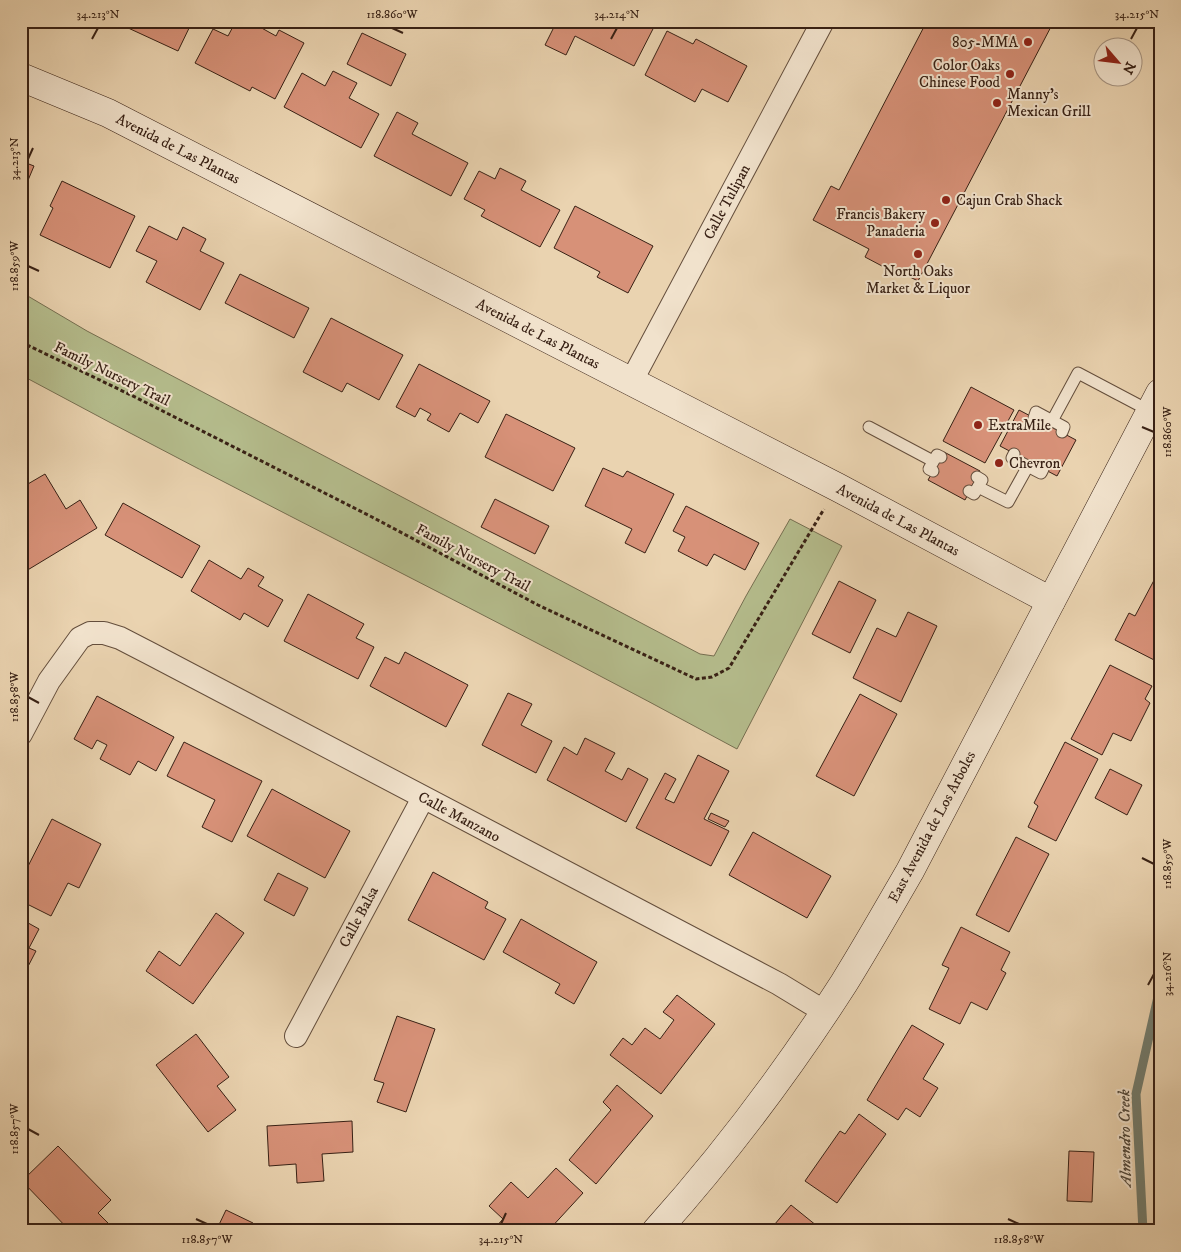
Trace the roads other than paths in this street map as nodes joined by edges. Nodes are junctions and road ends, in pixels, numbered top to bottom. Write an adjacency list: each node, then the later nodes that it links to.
1 (817, 23): 3 (street, Calle Tulipan)
2 (21, 77): 3 (street, Avenida de Las Plantas)
3 (630, 382): 14 (street, Avenida de Las Plantas)
4 (1155, 402): 6 (lane); 14 (street, East Avenida de Los Arboles)
5 (1034, 418): 6 (lane)
6 (1052, 421): 8 (lane)
7 (869, 427): 10 (lane)
8 (1062, 432)
9 (1014, 454): 11 (lane)
10 (936, 463)
11 (1028, 466): 12 (lane); 13 (lane)
12 (1043, 469)
13 (974, 485)
14 (1051, 601): 17 (street, East Avenida de Los Arboles)
15 (21, 734): 16 (street, Calle Manzano)
16 (423, 798): 17 (street, Calle Manzano); 18 (street, Calle Balsa)
17 (825, 1012): 19 (street, East Avenida de Los Arboles)
18 (296, 1036)
19 (656, 1231)

